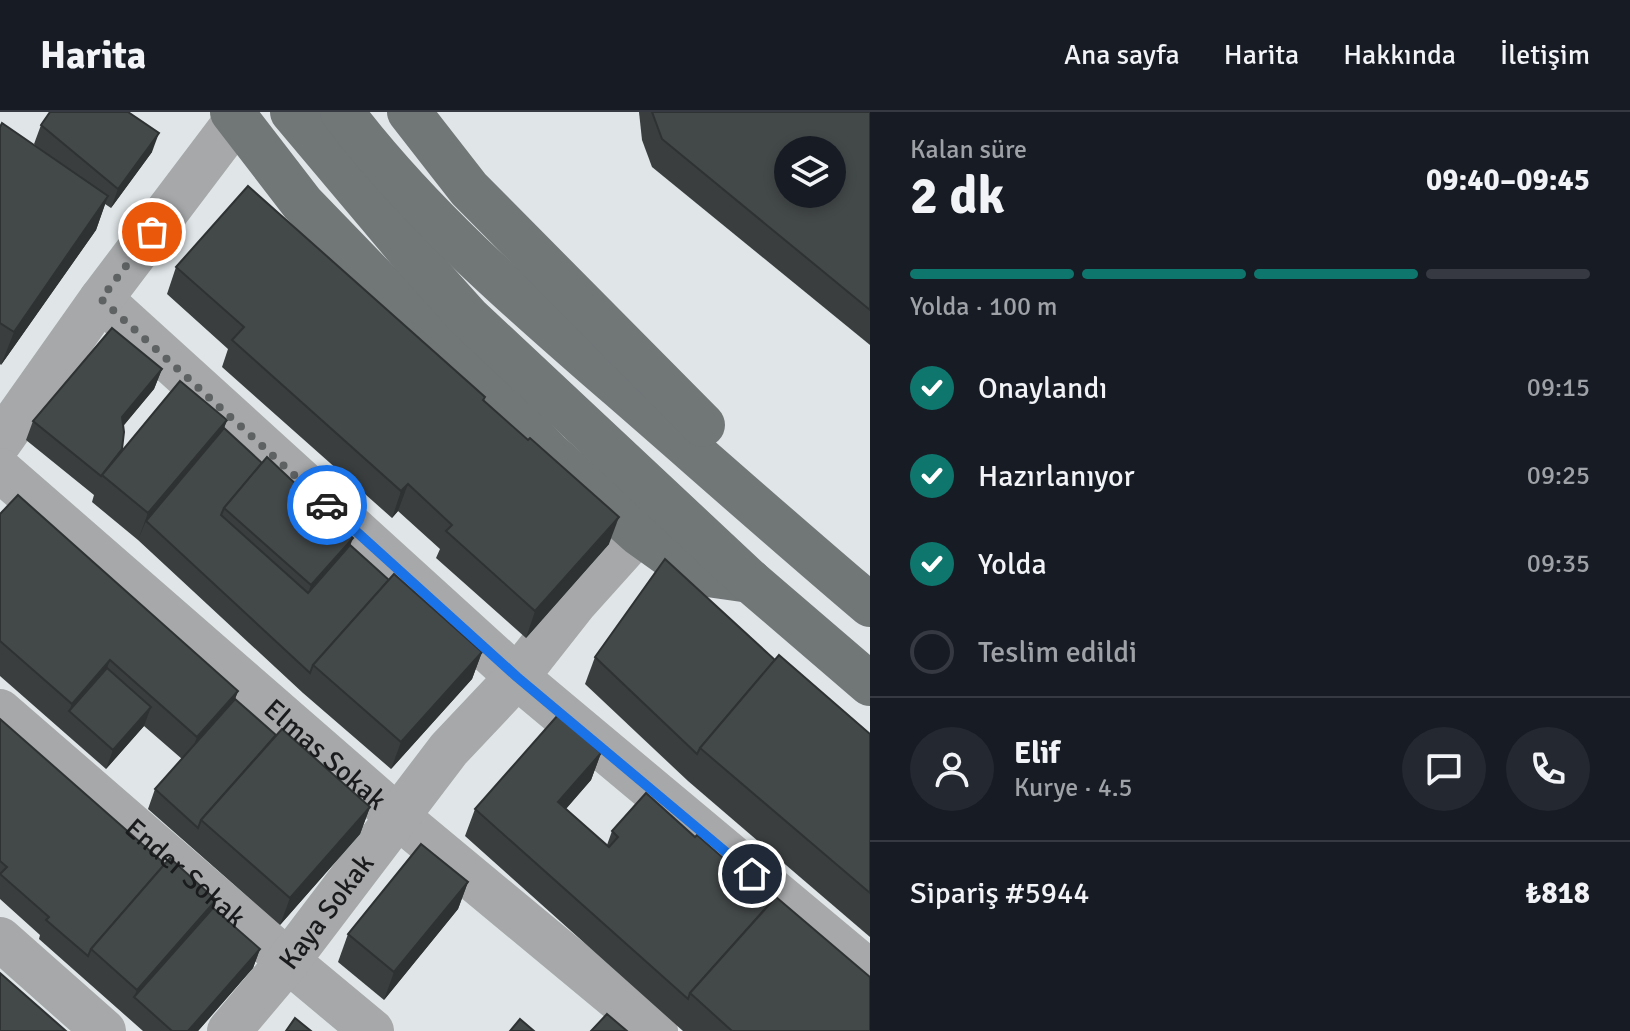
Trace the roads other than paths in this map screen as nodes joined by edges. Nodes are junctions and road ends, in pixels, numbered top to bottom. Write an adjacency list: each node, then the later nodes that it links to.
1 (292, 112): 10 (main road)
2 (342, 112): 9 (main road)
3 (409, 112): 9 (main road)
4 (235, 116): 5 (street); 8 (main road)
5 (101, 299): 6 (street); 12 (street)
6 (0, 442)
7 (0, 470): 15 (street, Elmas Sokak)
8 (638, 533): 10 (main road); 12 (street, Kaya Sokak)
9 (787, 534): 11 (main road)
10 (750, 581): 13 (main road)
11 (870, 605)
12 (517, 677): 15 (street, Kaya Sokak); 18 (street)
13 (870, 684)
14 (0, 711): 17 (street, Ender Sokak)
15 (397, 816): 17 (street, Kaya Sokak); 22 (street, Elmas Sokak)
16 (0, 939): 19 (street)
17 (288, 961): 20 (street, Kaya Sokak); 21 (street, Ender Sokak)
18 (870, 972)
19 (104, 1031)
20 (229, 1031)
21 (372, 1031)
22 (656, 1031)

